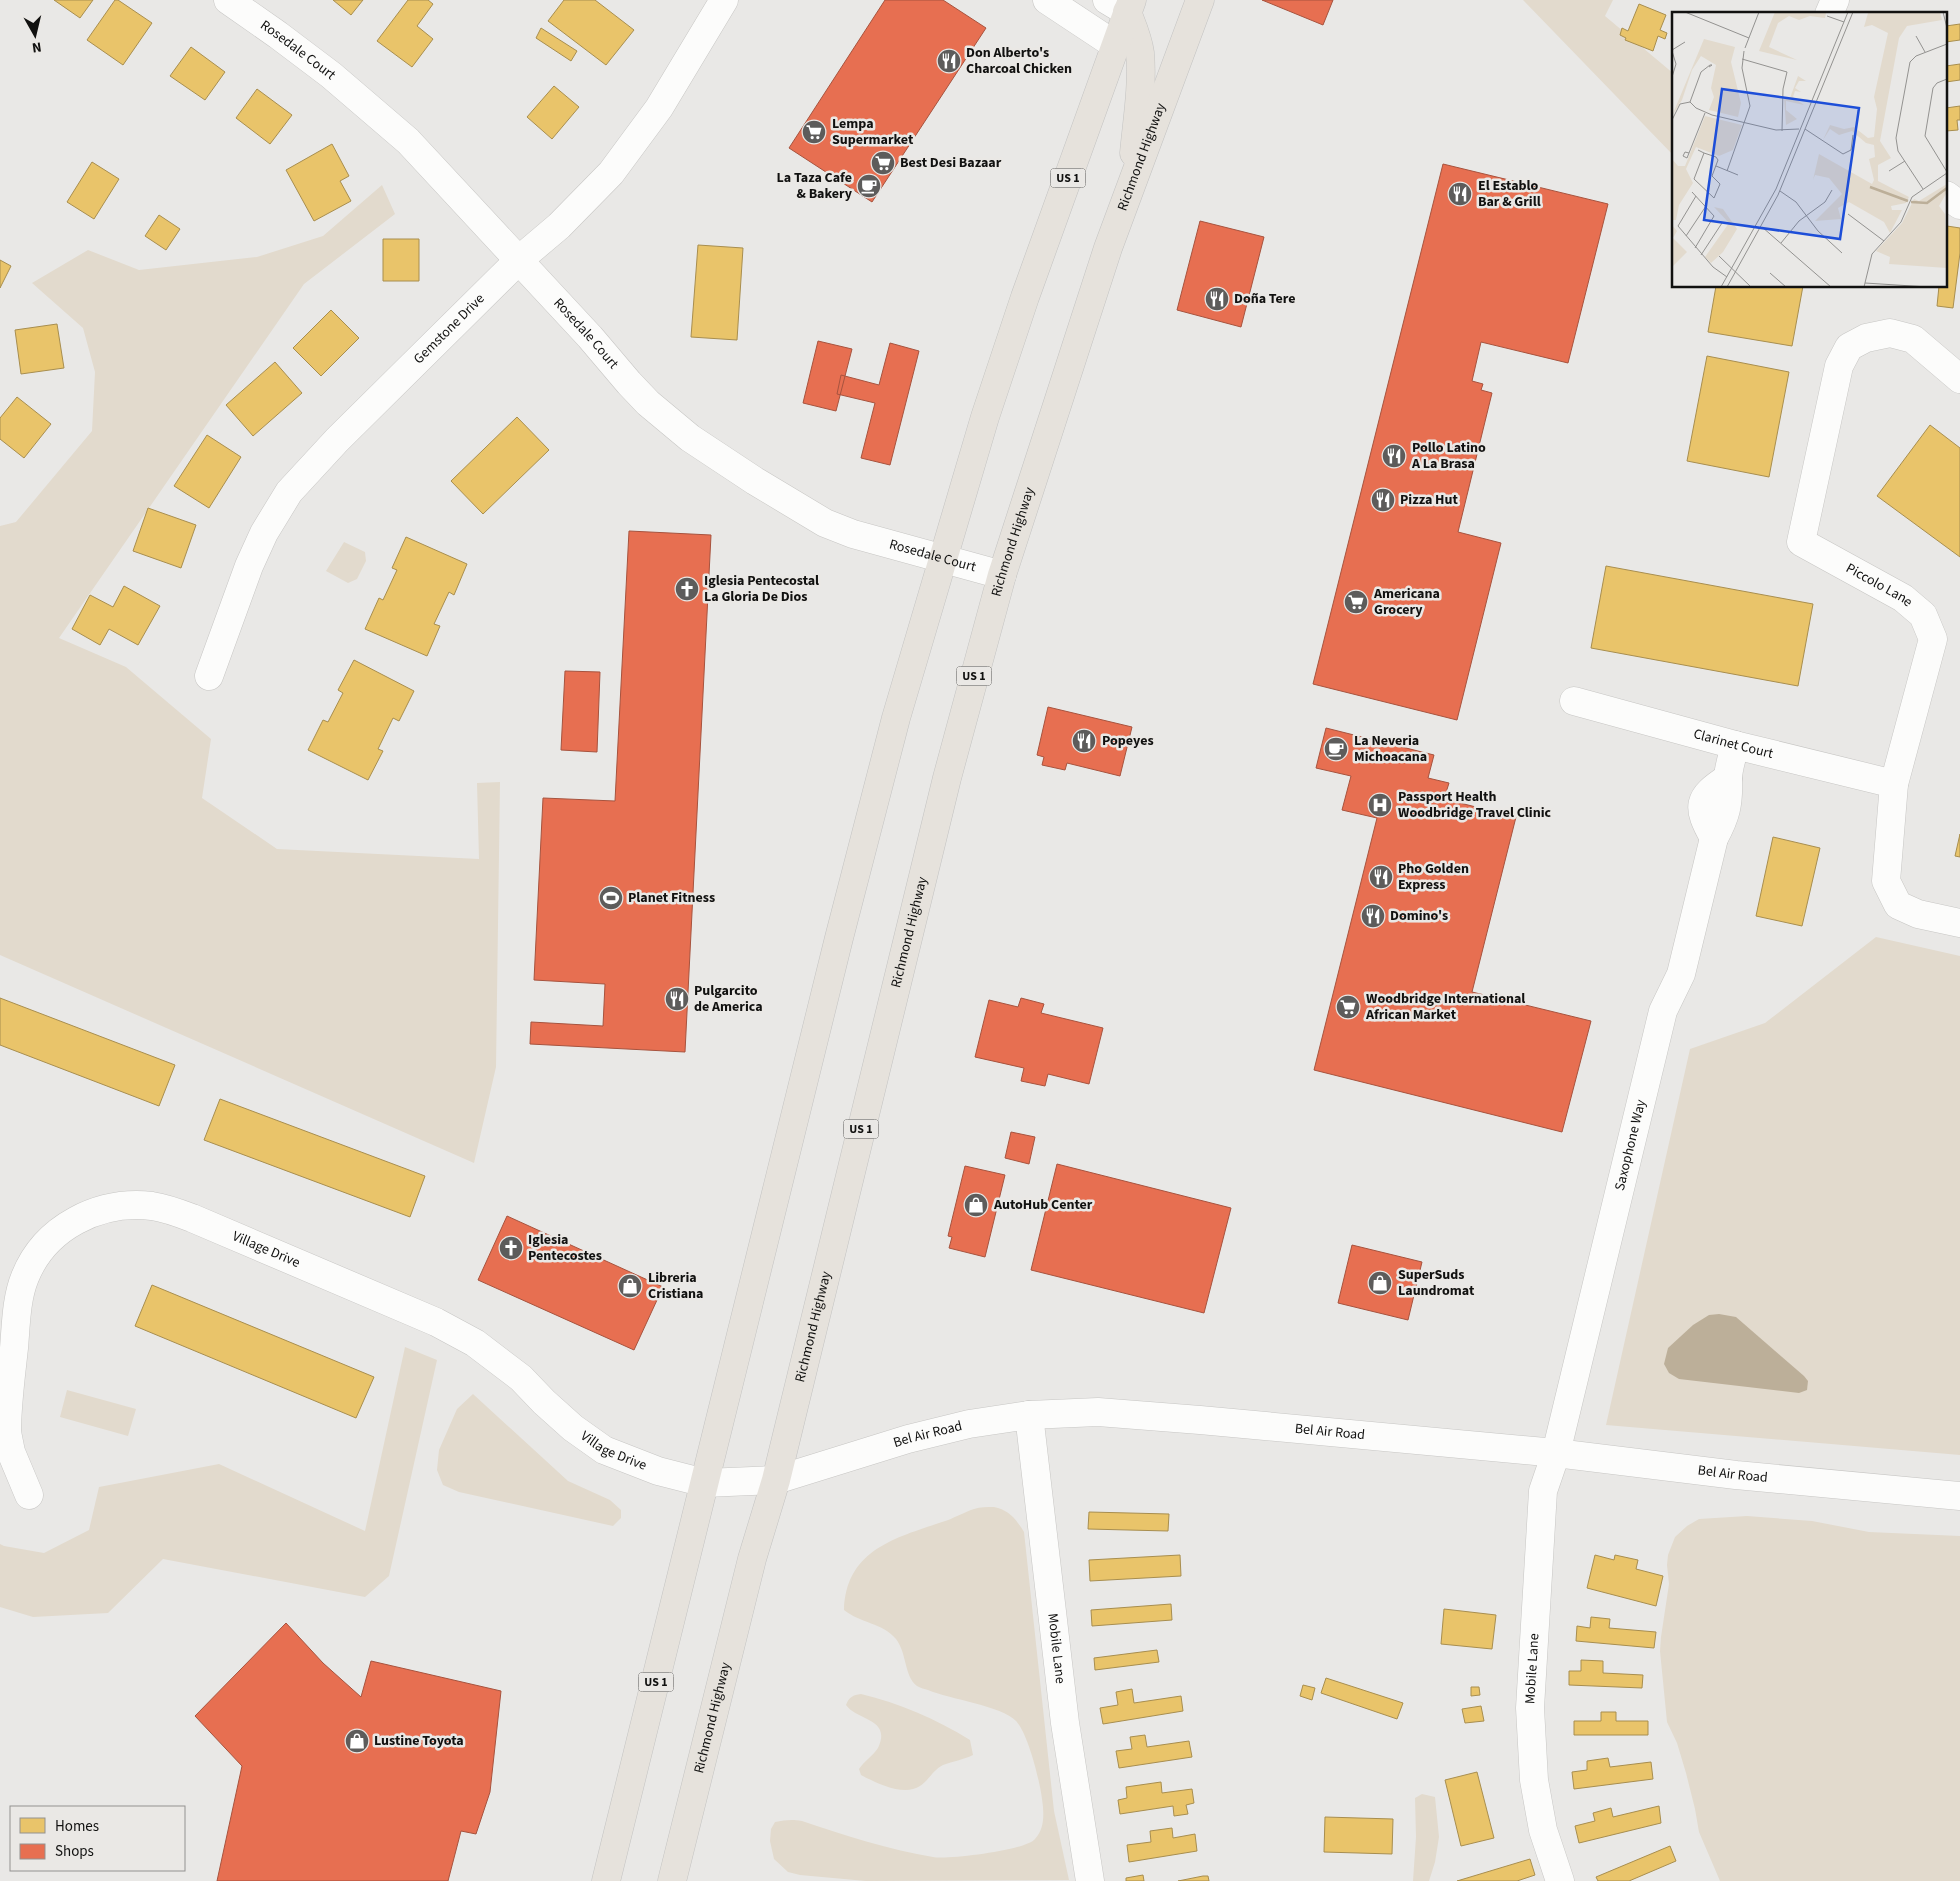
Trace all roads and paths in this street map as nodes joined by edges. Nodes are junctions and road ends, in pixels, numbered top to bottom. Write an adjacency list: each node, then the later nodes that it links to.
1 (228, 0): 12 (street, Rosedale Court)
2 (724, 0): 12 (street, Gemstone Drive)
3 (1047, 0): 8 (street)
4 (1200, 0): 9 (main road, Richmond Highway / US 1)
5 (1834, 0): 7 (street)
6 (1122, 4): 8 (main road, US 1); 9 (main road)
7 (1830, 12)
8 (1115, 45): 14 (main road, US 1)
9 (1132, 185): 15 (main road, Richmond Highway / US 1)
10 (1948, 196): 11 (street)
11 (1960, 205)
12 (520, 259): 14 (street, Rosedale Court); 16 (street, Gemstone Drive)
13 (1960, 379): 19 (street, Piccolo Lane)
14 (942, 558): 15 (street, Rosedale Court); 24 (main road, US 1)
15 (1002, 575): 23 (main road, Richmond Highway / US 1)
16 (209, 676)
17 (1574, 701): 18 (street, Clarinet Court)
18 (1735, 745): 19 (street, Clarinet Court); 22 (street, Saxophone Way)
19 (1894, 784): 20 (street, Piccolo Lane)
20 (1960, 923)
21 (1029, 1416): 22 (street, Bel Air Road); 23 (street, Bel Air Road); 29 (street, Mobile Lane)
22 (1556, 1453): 26 (street, Bel Air Road); 30 (street, Mobile Lane)
23 (776, 1480): 24 (street, Bel Air Road); 28 (main road, Richmond Highway / US 1)
24 (705, 1483): 25 (street, Village Drive); 27 (main road, US 1)
25 (29, 1495)
26 (1960, 1496)
27 (606, 1881)
28 (672, 1881)
29 (1090, 1881)
30 (1560, 1881)

